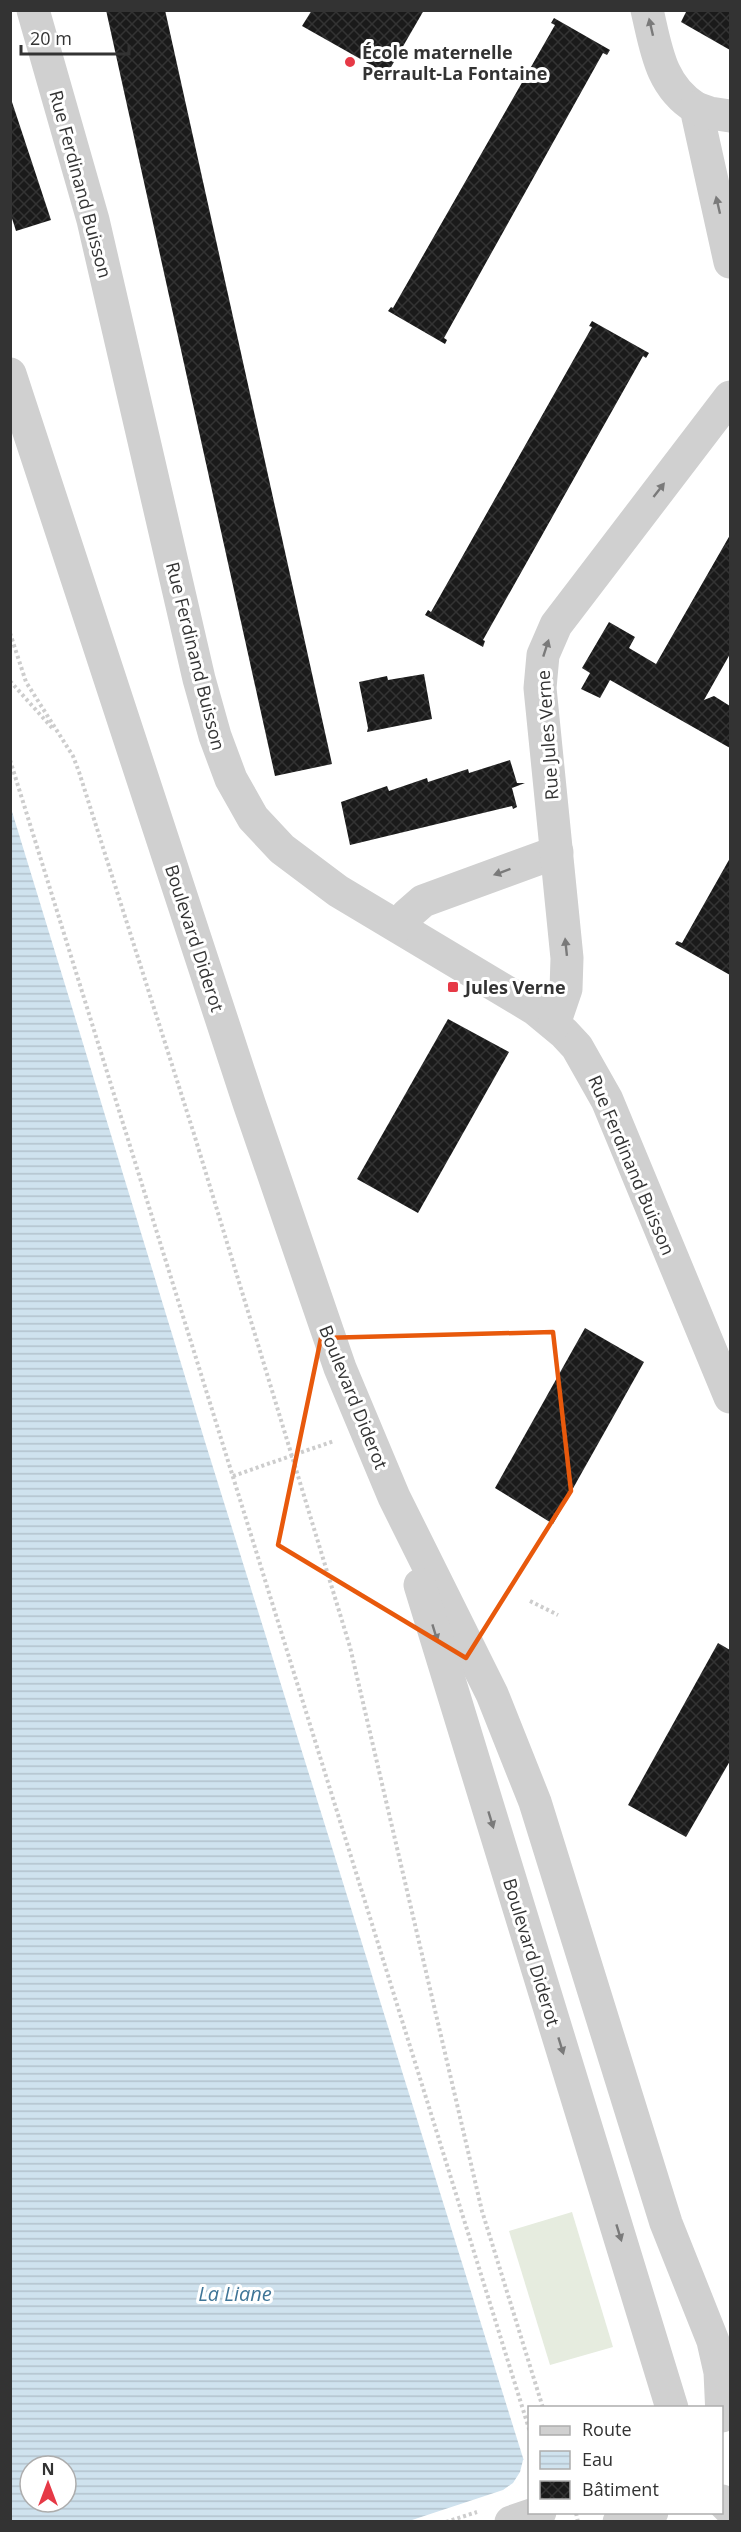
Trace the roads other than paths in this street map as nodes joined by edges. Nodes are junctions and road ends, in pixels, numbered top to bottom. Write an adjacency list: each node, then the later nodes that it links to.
1 (33, 10): 9 (street, Rue Ferdinand Buisson)
2 (648, 10): 3 (street, one-way to 2)
3 (696, 108): 4 (street); 5 (street, one-way to 3)
4 (730, 116)
5 (730, 262)
6 (10, 374): 12 (street, Boulevard Diderot)
7 (730, 397): 8 (street, Rue Jules Verne, one-way to 7)
8 (557, 852): 9 (street, one-way to 9); 10 (street, Rue Jules Verne, one-way to 8)
9 (398, 927): 10 (street, Rue Ferdinand Buisson)
10 (554, 1024): 11 (street, Rue Ferdinand Buisson)
11 (730, 1397)
12 (394, 1497): 13 (street, Boulevard Diderot); 15 (street, Boulevard Diderot, one-way to 15)
13 (698, 2300): 14 (street, Boulevard Diderot); 16 (street, Boulevard Diderot)
14 (730, 2346)
15 (671, 2406)
16 (722, 2406)
17 (534, 2514): 19 (street)
18 (645, 2514): 20 (street)
19 (511, 2522)
20 (619, 2522)

